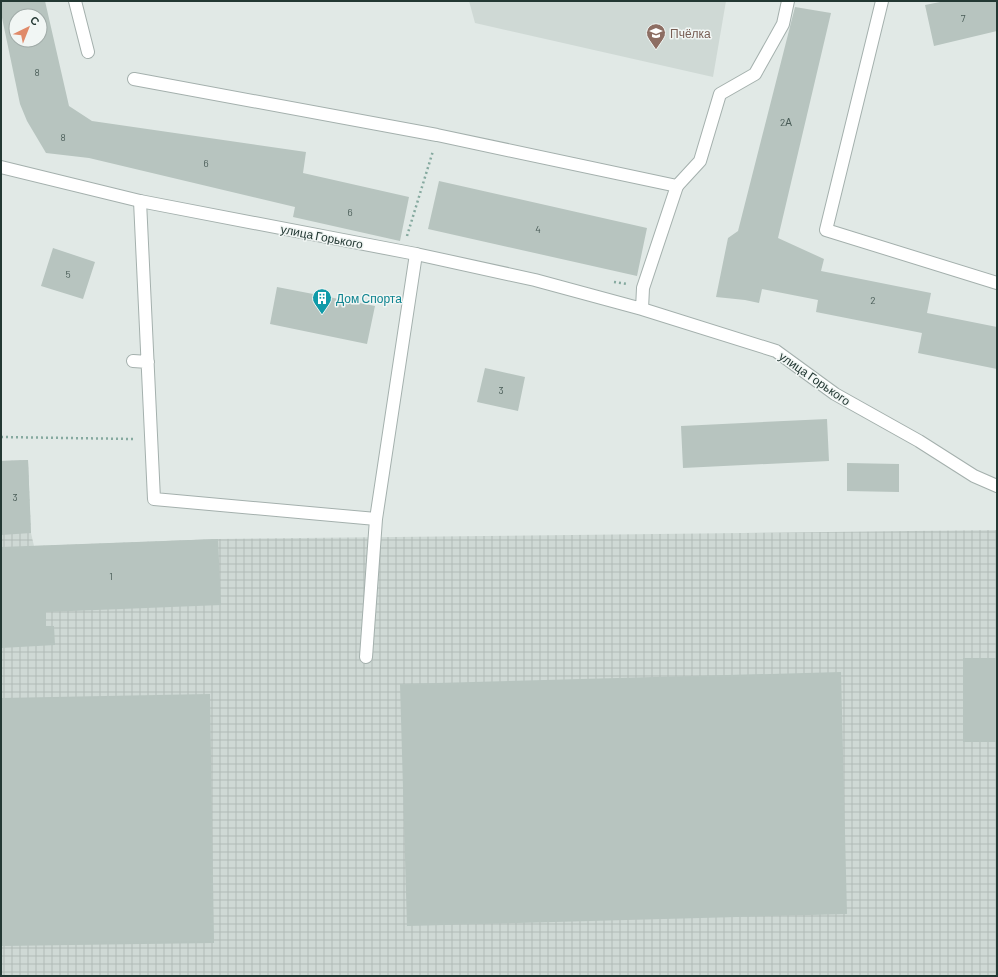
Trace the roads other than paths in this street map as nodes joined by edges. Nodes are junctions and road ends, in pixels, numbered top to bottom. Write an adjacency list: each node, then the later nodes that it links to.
1 (75, 1): 4 (street)
2 (788, 1): 7 (street)
3 (882, 1): 10 (street)
4 (88, 52)
5 (134, 78): 7 (street)
6 (1, 167): 8 (street, улица Горького)
7 (676, 186): 11 (street)
8 (140, 201): 9 (street, улица Горького); 13 (street)
9 (416, 254): 11 (street, улица Горького); 15 (street)
10 (997, 283)
11 (642, 309): 14 (street, улица Горького)
12 (133, 361): 13 (street)
13 (148, 362): 15 (street)
14 (997, 486)
15 (376, 518): 16 (street)
16 (366, 657)

